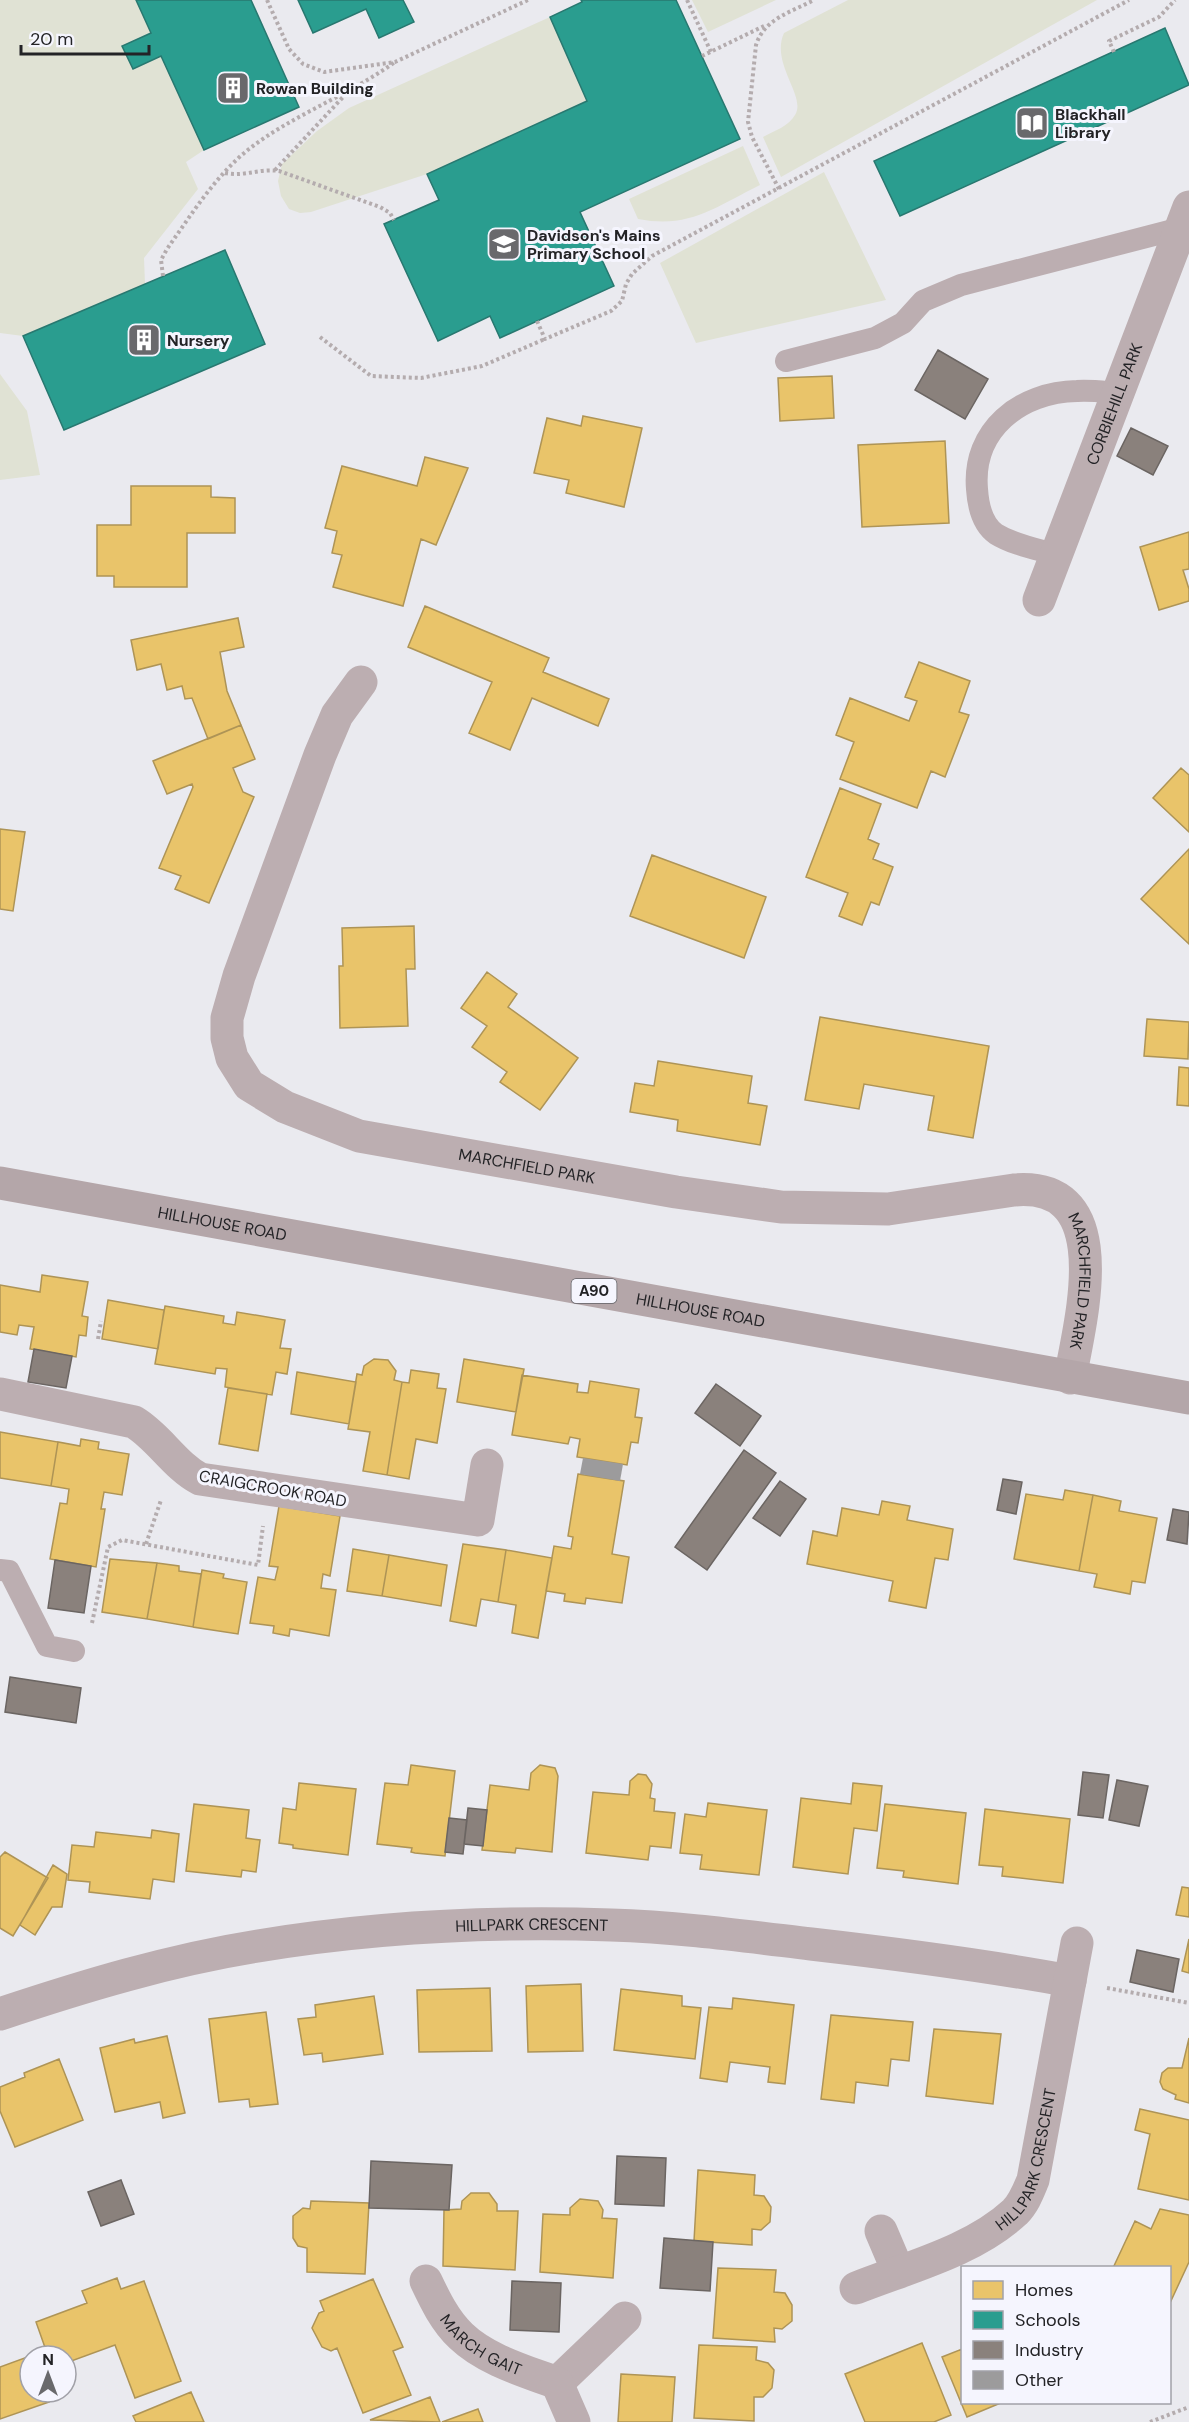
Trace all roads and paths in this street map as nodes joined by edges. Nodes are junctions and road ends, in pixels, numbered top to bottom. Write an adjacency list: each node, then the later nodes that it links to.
1 (267, 0): 11 (path)
2 (528, 0): 11 (path)
3 (687, 0): 8 (path)
4 (814, 0): 7 (path)
5 (1129, 0): 15 (path)
6 (1175, 0): 9 (path)
7 (767, 24): 8 (path); 15 (path)
8 (711, 52): 10 (path)
9 (1114, 52)
10 (702, 56)
11 (395, 62): 12 (path)
12 (346, 94): 13 (path); 14 (path)
13 (275, 170): 14 (path); 17 (path)
14 (225, 173): 18 (path)
15 (779, 189): 21 (path)
16 (1185, 218): 22 (lane); 23 (street, CORBIEHILL PARK)
17 (394, 220)
18 (163, 276)
19 (537, 321): 21 (path)
20 (320, 337): 21 (path)
21 (545, 339)
22 (786, 361)
23 (1118, 393): 24 (street, CORBIEHILL PARK); 24 (lane)
24 (1057, 555): 25 (street, CORBIEHILL PARK)
25 (1039, 600)
26 (361, 682): 30 (street, MARCHFIELD PARK)
27 (0, 1183): 30 (main road, HILLHOUSE ROAD / A90)
28 (101, 1321): 29 (path)
29 (98, 1340)
30 (1070, 1378): 32 (main road, HILLHOUSE ROAD / A90)
31 (0, 1394): 34 (street, CRAIGCROOK ROAD)
32 (1189, 1398)
33 (487, 1465): 34 (street, CRAIGCROOK ROAD)
34 (268, 1489): 36 (path)
35 (0, 1570): 36 (lane)
36 (74, 1651)
37 (1077, 1943): 38 (street, HILLPARK CRESCENT)
38 (1070, 1981): 39 (path); 40 (street, HILLPARK CRESCENT); 42 (street, HILLPARK CRESCENT)
39 (1189, 2002)
40 (0, 2014)
41 (881, 2231): 42 (street)
42 (898, 2271): 44 (street, HILLPARK CRESCENT)
43 (426, 2281): 46 (street, MARCH GAIT)
44 (856, 2288)
45 (625, 2318): 46 (street)
46 (557, 2383): 48 (street)
47 (1189, 2407): 49 (path)
48 (574, 2422)
49 (1150, 2422)

